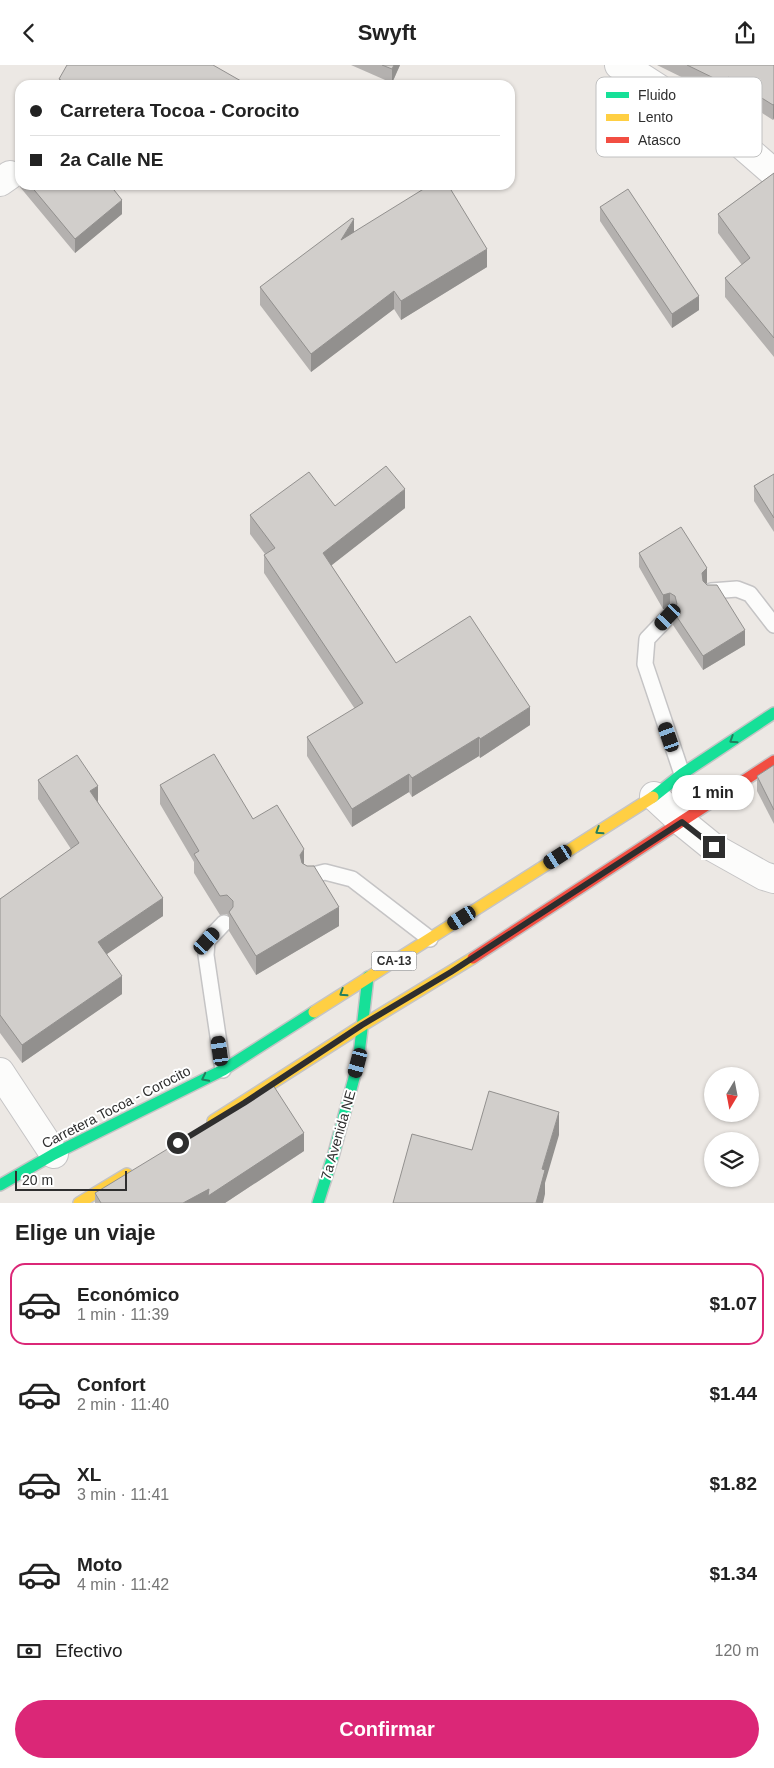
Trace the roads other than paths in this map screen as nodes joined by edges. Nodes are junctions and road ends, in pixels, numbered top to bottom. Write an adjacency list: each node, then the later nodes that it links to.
1 (635, 69): 2 (street)
2 (647, 77)
3 (756, 157): 4 (street)
4 (774, 173)
5 (712, 591): 7 (lane)
6 (668, 617): 10 (lane)
7 (774, 625)
8 (774, 713): 10 (main road, Carretera Tocoa - Corocito / CA-13, one-way to 10)
9 (774, 761): 12 (main road, CA-13)
10 (682, 774): 11 (main road, Carretera Tocoa - Corocito / CA-13)
11 (654, 796): 12 (street); 16 (main road, Carretera Tocoa - Corocito / CA-13, one-way to 16)
12 (682, 822): 14 (street); 18 (main road, CA-13)
13 (309, 877): 16 (lane)
14 (774, 879)
15 (224, 923): 19 (lane)
16 (430, 939): 17 (main road, Carretera Tocoa - Corocito / CA-13)
17 (368, 977): 18 (main road, 7a Avenida NE); 19 (main road, Carretera Tocoa - Corocito / CA-13, one-way to 19)
18 (362, 1025): 21 (main road, CA-13); 26 (main road, 7a Avenida NE)
19 (223, 1070): 22 (main road, Carretera Tocoa - Corocito / CA-13, one-way to 22)
20 (0, 1072): 22 (street)
21 (203, 1128)
22 (54, 1154): 24 (main road, Carretera Tocoa - Corocito / CA-13)
23 (137, 1168): 25 (main road)
24 (0, 1185)
25 (79, 1203)
26 (318, 1203)

